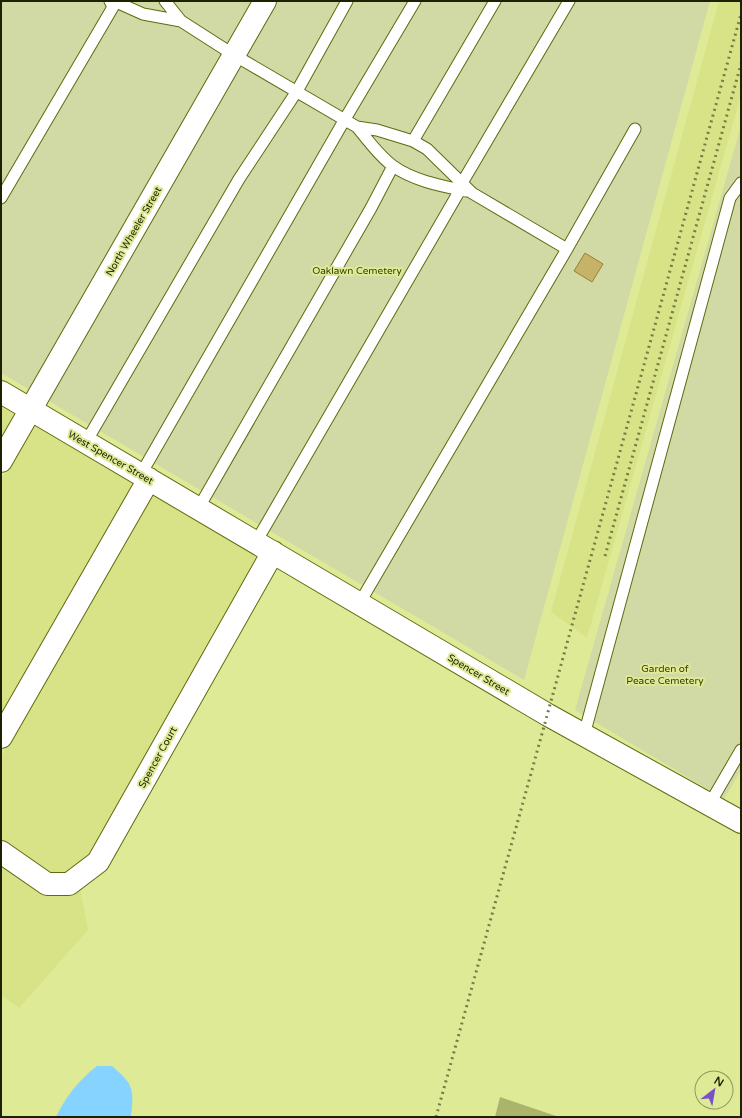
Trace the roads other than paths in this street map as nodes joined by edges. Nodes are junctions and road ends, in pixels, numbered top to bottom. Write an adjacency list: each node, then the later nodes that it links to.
1 (110, 1): 19 (lane)
2 (114, 1): 9 (lane)
3 (165, 1): 9 (lane)
4 (265, 1): 10 (street, North Wheeler Street)
5 (347, 1): 11 (lane)
6 (415, 1): 12 (lane)
7 (495, 1): 15 (lane)
8 (570, 1): 18 (lane)
9 (181, 21): 10 (lane)
10 (234, 55): 11 (lane); 22 (street, North Wheeler Street)
11 (297, 91): 12 (lane); 23 (lane)
12 (345, 119): 13 (lane); 25 (lane)
13 (357, 126): 15 (lane); 16 (lane)
14 (635, 129): 20 (lane)
15 (413, 140): 18 (lane)
16 (393, 166): 18 (lane); 26 (lane)
17 (741, 183): 30 (lane)
18 (461, 187): 20 (lane); 28 (lane)
19 (1, 198)
20 (567, 249): 29 (lane)
21 (1, 392): 22 (street, West Spencer Street)
22 (31, 410): 23 (street, West Spencer Street); 24 (street, North Wheeler Street)
23 (86, 442): 25 (street, West Spencer Street)
24 (1, 461)
25 (145, 477): 26 (street, West Spencer Street); 31 (street)
26 (198, 509): 27 (street, West Spencer Street)
27 (220, 522): 28 (street, Spencer Street)
28 (264, 547): 29 (street, Spencer Street); 35 (street, Spencer Court)
29 (359, 604): 30 (street, Spencer Street)
30 (584, 735): 33 (street, Spencer Street)
31 (1, 737)
32 (741, 750): 33 (lane)
33 (709, 805): 34 (street, Spencer Street)
34 (741, 822)
35 (1, 852)

